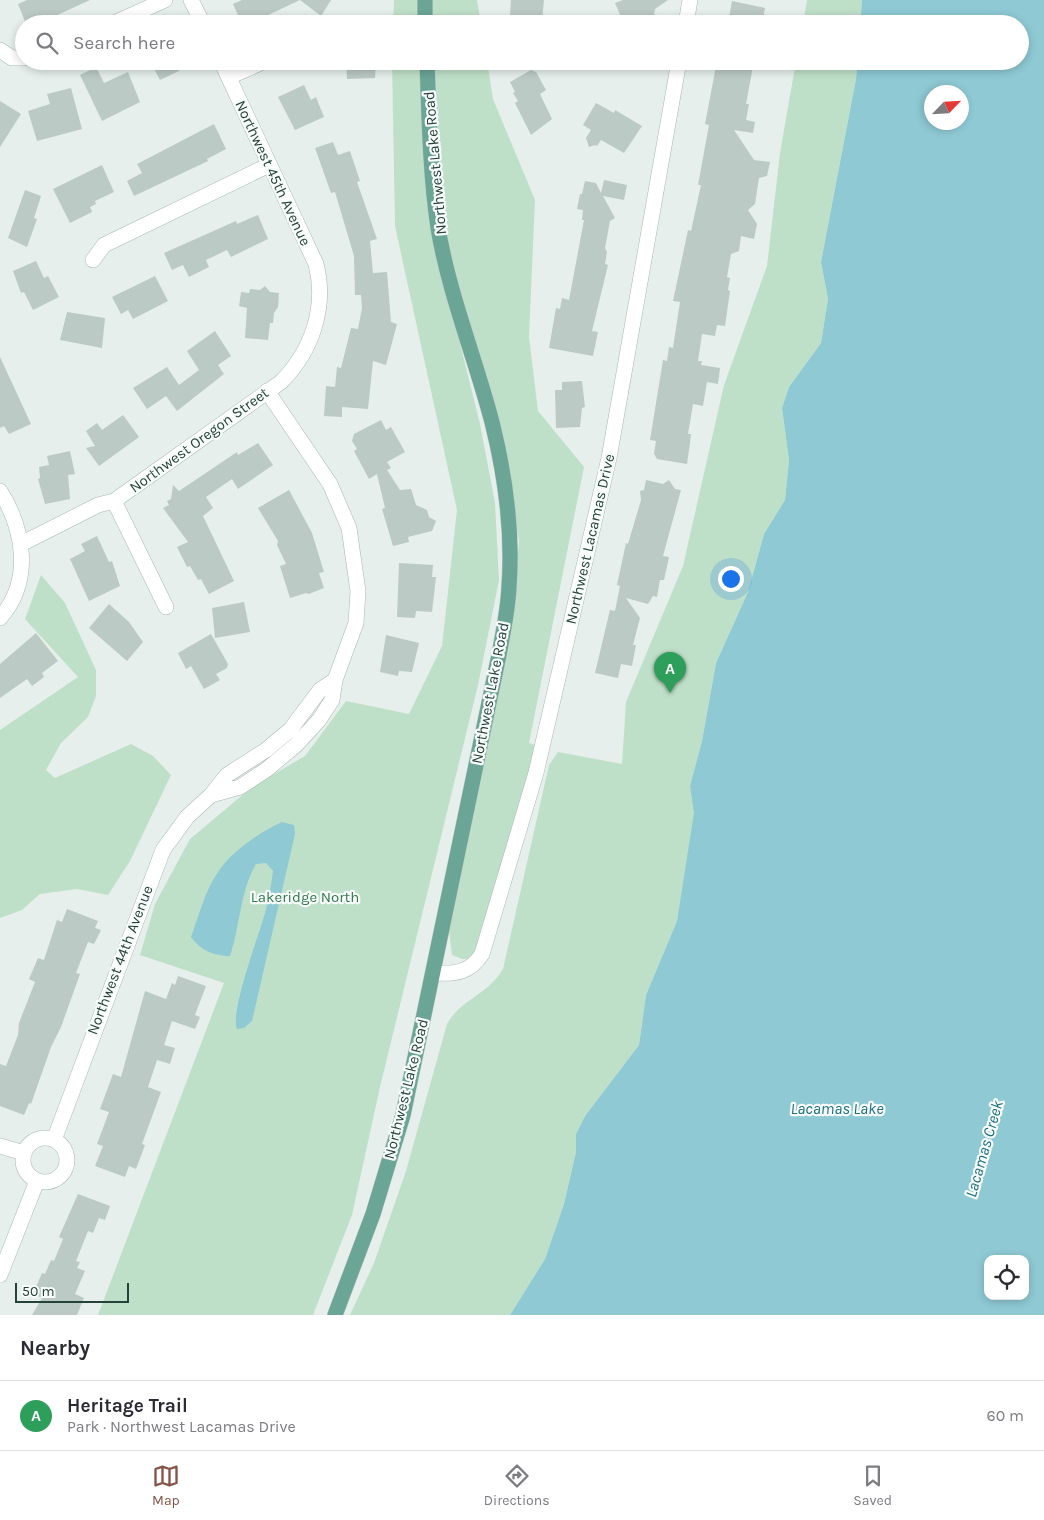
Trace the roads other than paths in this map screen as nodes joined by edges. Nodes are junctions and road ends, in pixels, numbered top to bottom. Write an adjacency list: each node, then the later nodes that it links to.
1 (165, 0): 5 (street)
2 (191, 0): 6 (street)
3 (425, 0): 7 (main road)
4 (690, 0): 8 (street)
5 (132, 15)
6 (198, 15)
7 (426, 15)
8 (688, 15)
9 (0, 50): 10 (street)
10 (15, 58)
11 (226, 70): 15 (street, Northwest 45th Avenue)
12 (245, 70): 15 (street)
13 (427, 70): 26 (main road, Northwest Lake Road)
14 (677, 70): 26 (street, Northwest Lacamas Drive)
15 (229, 77): 16 (street, Northwest 45th Avenue)
16 (269, 165): 17 (street); 18 (street, Northwest 45th Avenue)
17 (93, 260)
18 (320, 286): 19 (street, Northwest Oregon Street)
19 (267, 391): 21 (street, Northwest Oregon Street); 27 (street, Northwest 44th Avenue)
20 (0, 491): 22 (street)
21 (114, 501): 22 (street, Northwest Oregon Street); 24 (street)
22 (21, 544): 23 (street)
23 (5, 600): 25 (street)
24 (166, 607)
25 (0, 618)
26 (434, 973): 32 (main road, Northwest Lake Road)
27 (54, 1140): 29 (street); 30 (street)
28 (0, 1146): 29 (street)
29 (24, 1153): 30 (street)
30 (37, 1181): 31 (street)
31 (0, 1276)
32 (335, 1315)

